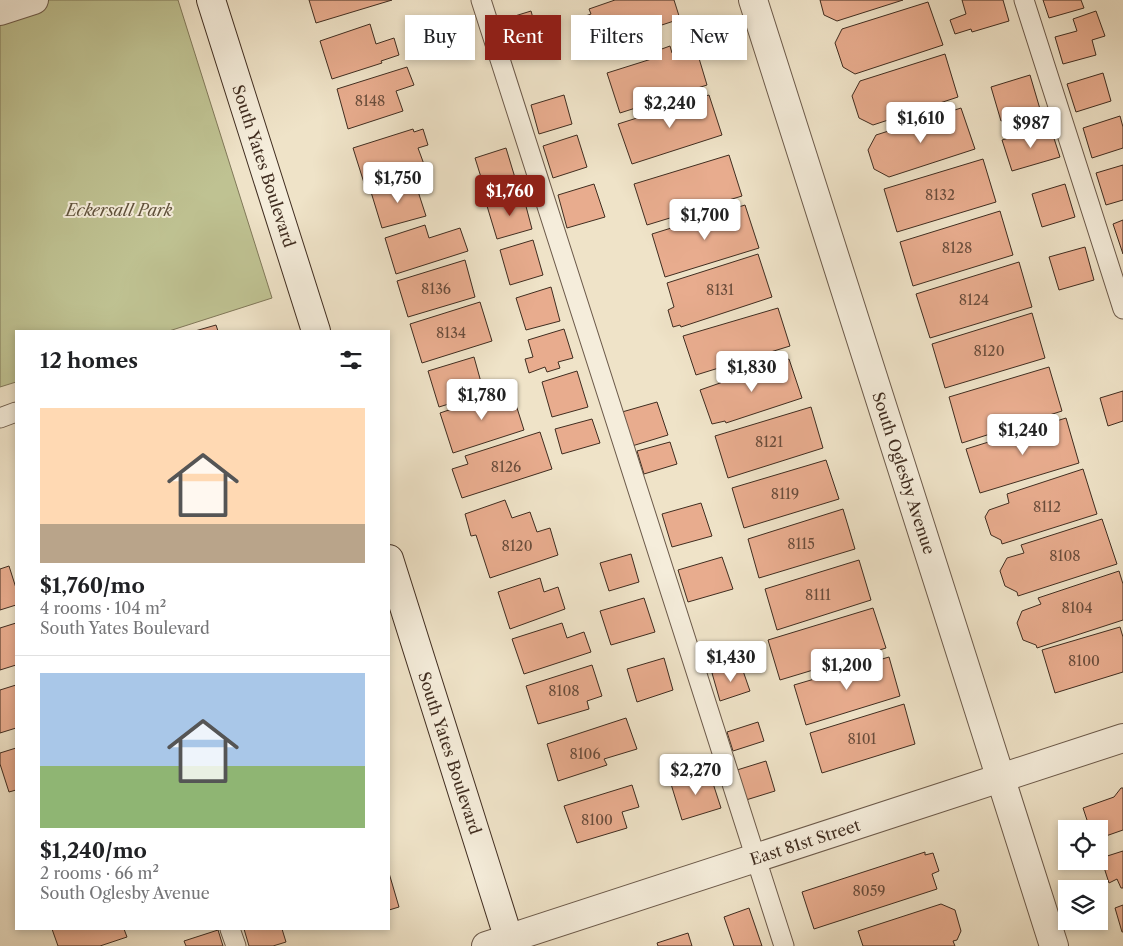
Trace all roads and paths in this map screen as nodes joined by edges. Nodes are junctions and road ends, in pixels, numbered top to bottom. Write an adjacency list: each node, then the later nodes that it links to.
1 (34, 0): 6 (street)
2 (211, 0): 8 (street, South Yates Boulevard)
3 (481, 0): 14 (lane)
4 (753, 0): 13 (street, South Oglesby Avenue)
5 (1024, 0): 7 (lane)
6 (0, 11)
7 (1123, 309)
8 (316, 330)
9 (15, 412): 10 (lane)
10 (0, 418)
11 (390, 563): 16 (street, South Yates Boulevard)
12 (1123, 738): 13 (street, East 81st Street)
13 (1001, 779): 14 (street, East 81st Street); 19 (street, South Oglesby Avenue)
14 (756, 858): 16 (street, East 81st Street); 18 (lane)
15 (230, 930): 17 (lane)
16 (502, 943)
17 (236, 946)
18 (784, 946)
19 (1054, 946)

